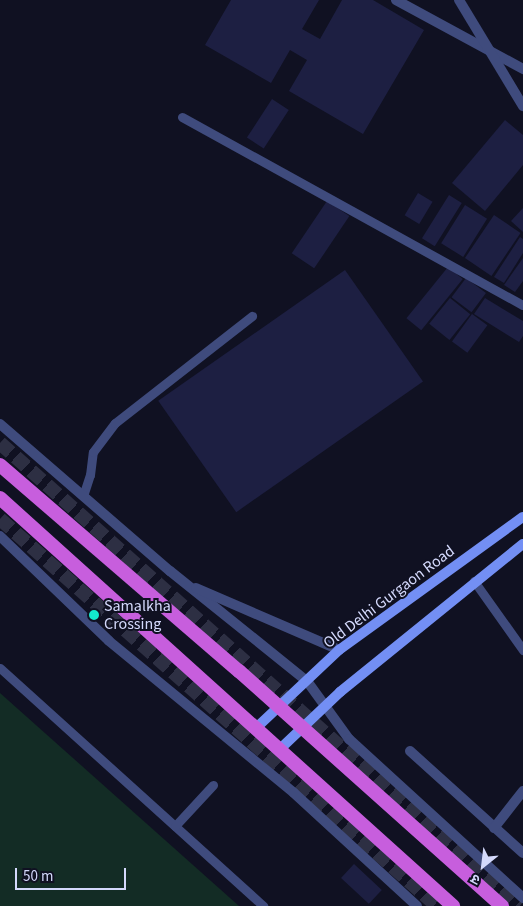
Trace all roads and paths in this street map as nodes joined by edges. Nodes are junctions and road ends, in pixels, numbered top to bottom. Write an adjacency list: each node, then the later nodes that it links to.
1 (396, 0): 3 (street)
2 (459, 0): 3 (street)
3 (491, 52): 4 (street); 5 (street)
4 (523, 69)
5 (523, 106)
6 (182, 116): 7 (lane)
7 (523, 305)
8 (252, 316): 11 (lane)
9 (0, 424): 11 (street)
10 (0, 465): 22 (highway)
11 (83, 496): 16 (street)
12 (0, 498): 24 (highway)
13 (523, 517): 18 (main road, Old Delhi Gurgaon Road)
14 (0, 536): 35 (street)
15 (523, 544): 17 (main road)
16 (170, 571): 18 (street); 21 (street)
17 (474, 581): 19 (lane); 23 (main road)
18 (339, 650): 21 (main road, Old Delhi Gurgaon Road)
19 (523, 650)
20 (0, 668): 30 (lane)
21 (307, 681): 22 (main road, Old Delhi Gurgaon Road); 23 (street)
22 (278, 706): 24 (main road, Old Delhi Gurgaon Road); 25 (highway)
23 (325, 706): 25 (main road); 33 (street)
24 (256, 728): 26 (highway)
25 (302, 728): 26 (main road); 37 (highway)
26 (280, 749): 36 (highway)
27 (410, 751): 31 (street)
28 (214, 786): 30 (lane)
29 (523, 791): 31 (street)
30 (174, 826): 34 (lane)
31 (494, 828): 32 (street)
32 (523, 853)
33 (523, 898)
34 (263, 906)
35 (417, 906)
36 (453, 906)
37 (502, 906)

